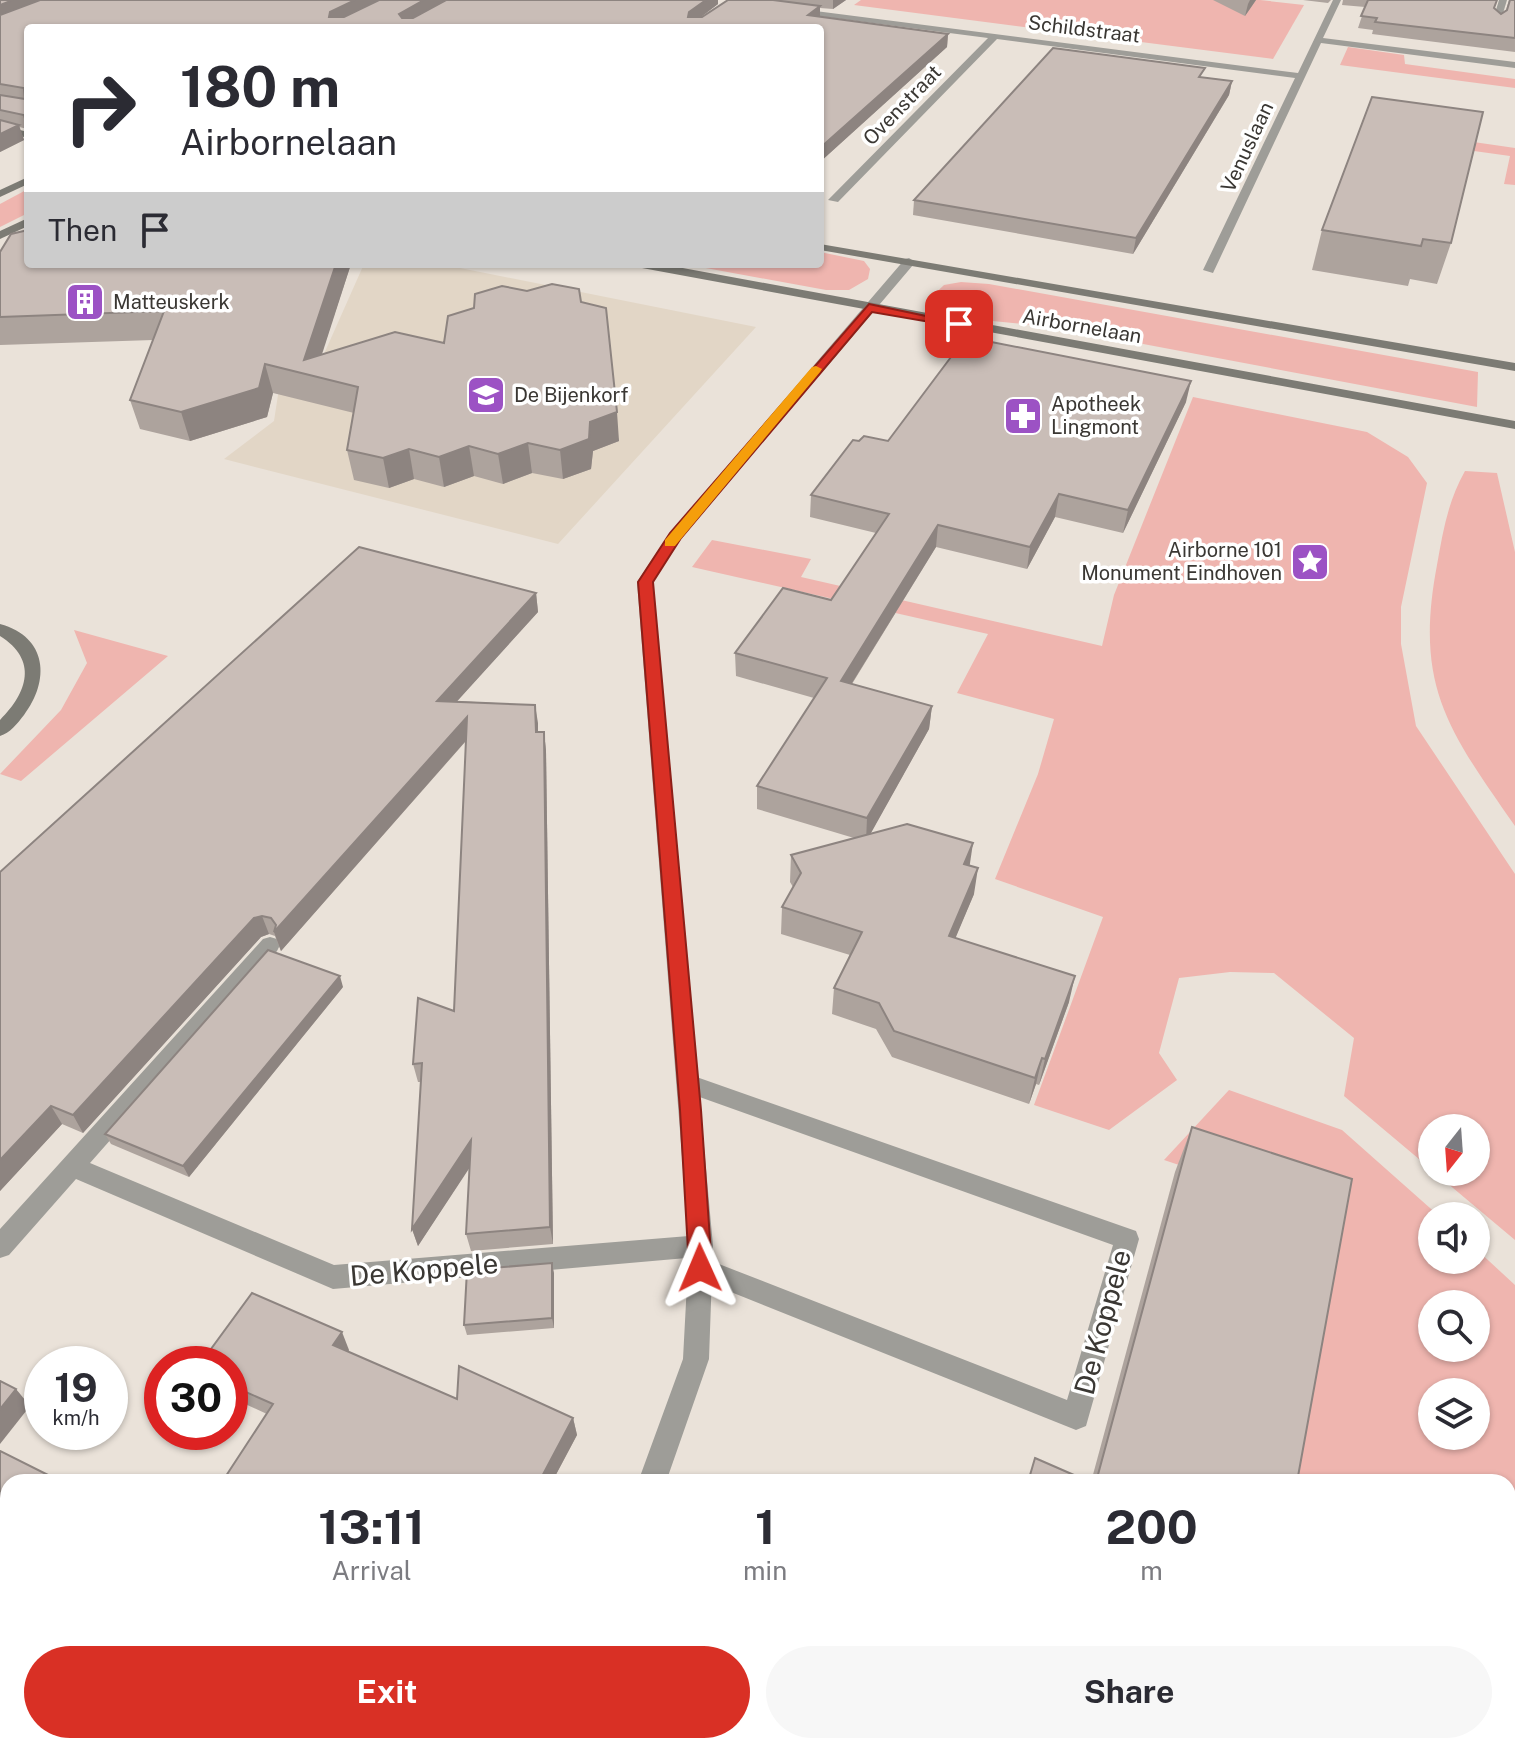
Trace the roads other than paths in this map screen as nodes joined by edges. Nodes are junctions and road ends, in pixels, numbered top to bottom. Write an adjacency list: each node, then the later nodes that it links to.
1 (1337, 0): 6 (street, Venuslaan)
2 (1503, 0): 4 (street)
3 (790, 9): 5 (street, Schildstraat)
4 (1497, 20)
5 (995, 36): 8 (street, Schildstraat); 13 (street, Ovenstraat)
6 (1318, 40): 7 (street); 8 (street, Venuslaan)
7 (1515, 65)
8 (1301, 76): 19 (street, Venuslaan)
9 (0, 128): 10 (street)
10 (24, 134)
11 (24, 182): 12 (street)
12 (0, 194)
13 (834, 200)
14 (24, 223): 15 (street)
15 (0, 236)
16 (824, 248): 17 (street, Airbornelaan)
17 (909, 262): 20 (street); 21 (street, Airbornelaan)
18 (663, 268): 20 (street, Airbornelaan)
19 (1209, 270)
20 (869, 308): 22 (street, Airbornelaan); 26 (street)
21 (1515, 367)
22 (1515, 425)
23 (0, 629): 24 (street)
24 (0, 730)
25 (270, 945): 27 (street)
26 (688, 1083): 29 (street); 29 (street, De Koppele)
27 (72, 1166): 28 (street); 29 (street, De Koppele)
28 (0, 1247)
29 (700, 1257): 30 (street)
30 (655, 1474)

